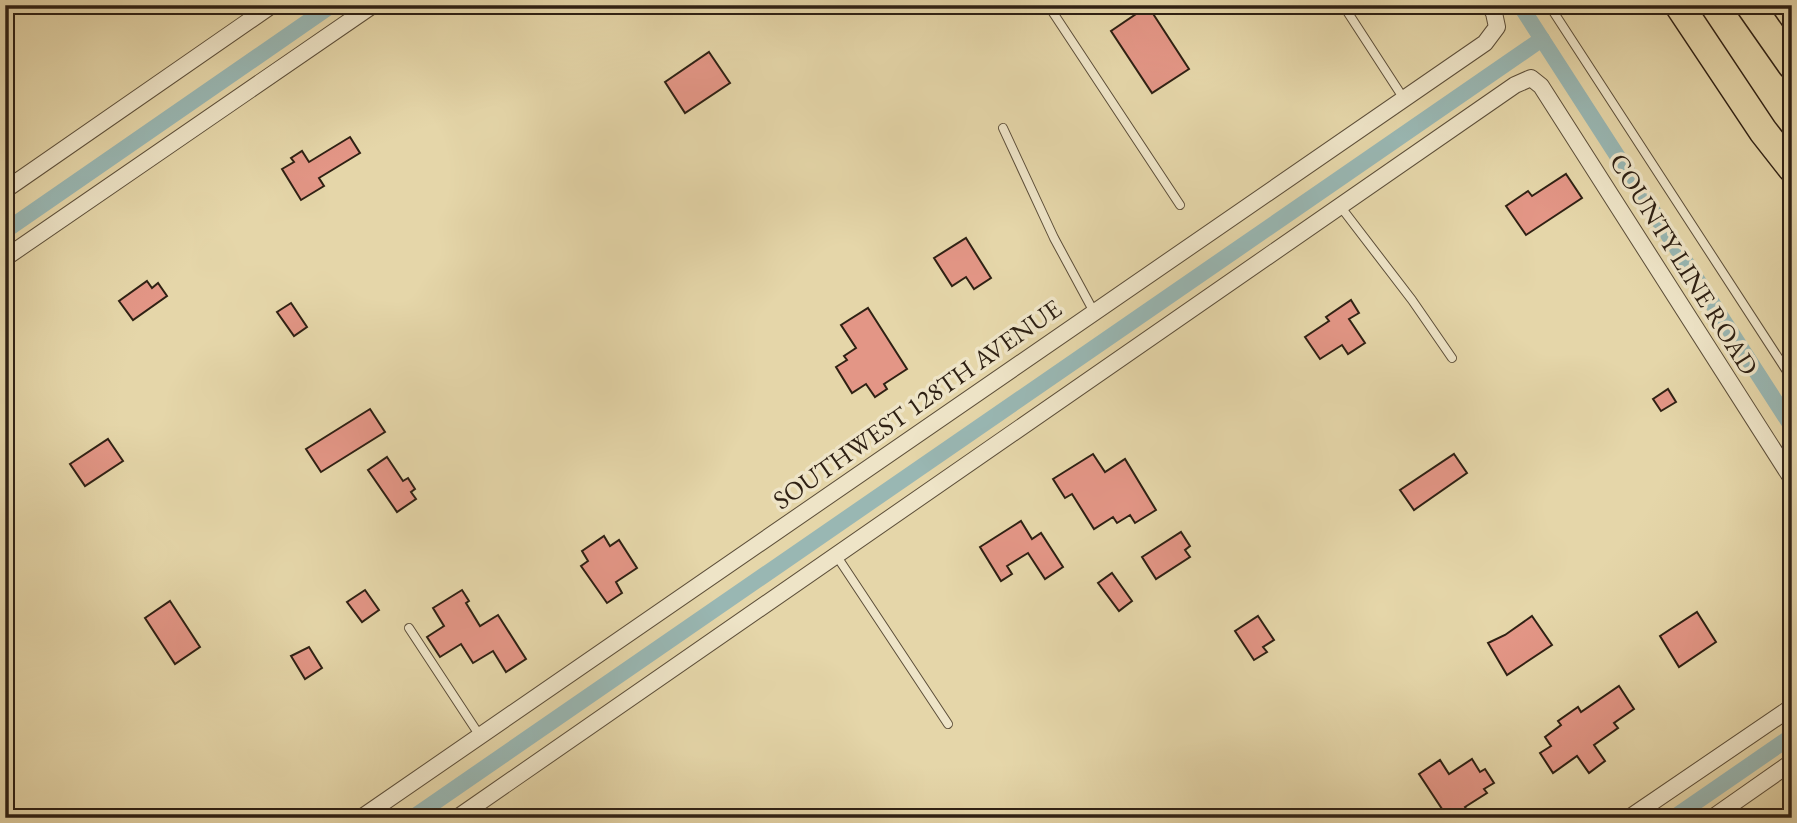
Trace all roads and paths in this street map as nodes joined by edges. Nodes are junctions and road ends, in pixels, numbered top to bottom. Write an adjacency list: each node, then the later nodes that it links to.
1 (272, 5): 13 (street)
2 (373, 5): 16 (street)
3 (1048, 5): 14 (lane)
4 (1343, 5): 10 (lane)
5 (1489, 5): 10 (street, SOUTHWEST 128TH AVENUE)
6 (1549, 5): 19 (lane)
7 (1679, 5): 12 (highway)
8 (1750, 5): 9 (highway)
9 (1792, 65)
10 (1404, 99): 17 (street, SOUTHWEST 128TH AVENUE)
11 (1003, 128): 17 (lane)
12 (1792, 168)
13 (5, 190)
14 (1180, 205)
15 (1340, 206): 18 (lane); 20 (street, COUNTY LINE ROAD); 21 (street)
16 (5, 258)
17 (1094, 312): 25 (street, SOUTHWEST 128TH AVENUE)
18 (1452, 358)
19 (1792, 379)
20 (1792, 480)
21 (836, 555): 24 (lane); 28 (street)
22 (409, 628): 25 (lane)
23 (1792, 707): 29 (street)
24 (948, 724)
25 (480, 736): 27 (street, SOUTHWEST 128TH AVENUE)
26 (1792, 762): 30 (street)
27 (361, 818)
28 (457, 818)
29 (1629, 818)
30 (1712, 818)

